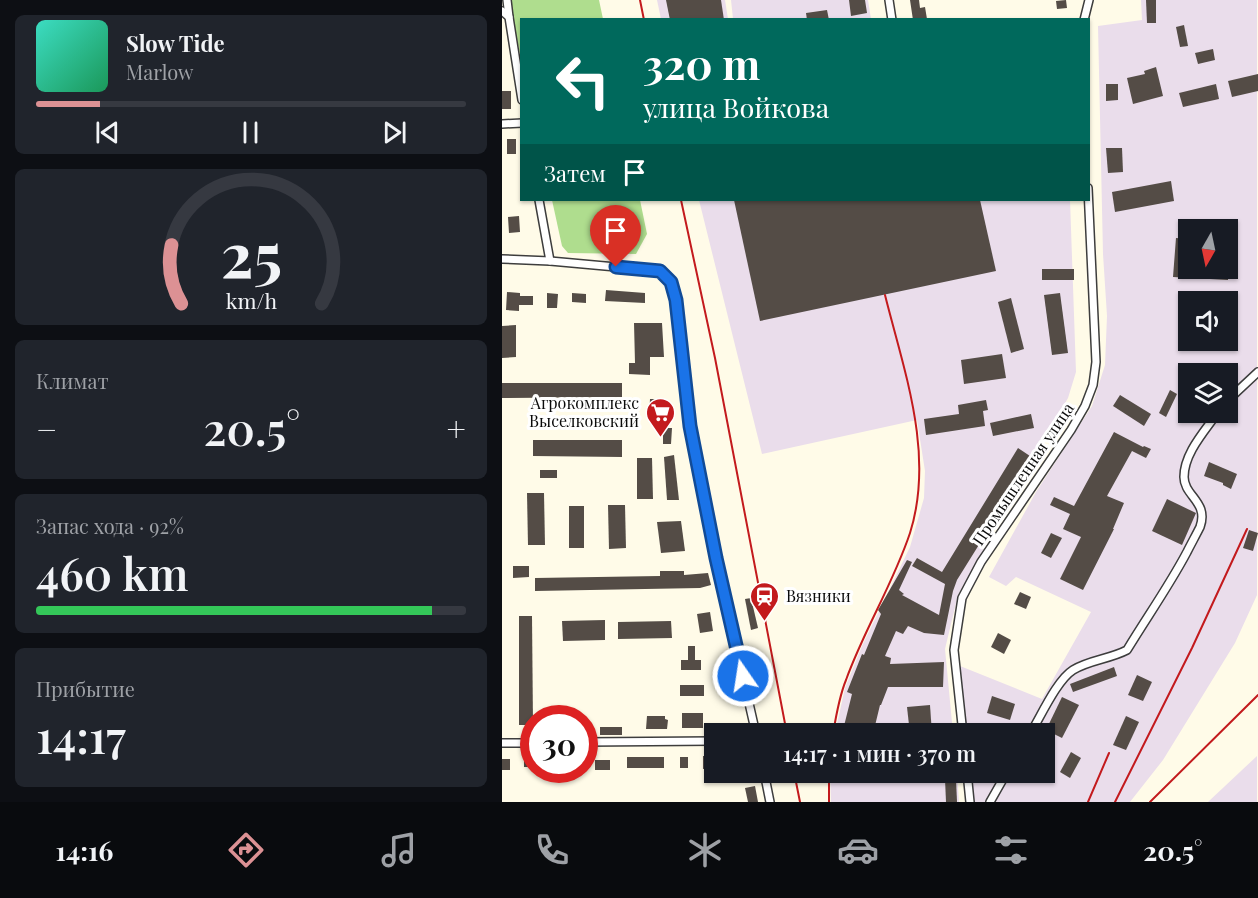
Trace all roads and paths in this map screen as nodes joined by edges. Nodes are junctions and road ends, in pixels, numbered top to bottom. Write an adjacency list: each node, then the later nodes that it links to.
1 (507, 0): 5 (street)
2 (889, 0): 6 (street)
3 (1089, 0): 7 (street)
4 (502, 11): 5 (street)
5 (509, 17): 8 (street)
6 (892, 18)
7 (1084, 18)
8 (520, 87)
9 (520, 123): 10 (street)
10 (502, 124)
11 (539, 201): 14 (street)
12 (1089, 201): 19 (street, Промышленная улица)
13 (502, 259): 14 (street)
14 (550, 261): 18 (street)
15 (1258, 372): 16 (street)
16 (1238, 391)
17 (1210, 423): 20 (street)
18 (754, 723)
19 (962, 723)
20 (1037, 723)
21 (704, 741): 22 (street)
22 (598, 742)
23 (502, 743): 24 (street)
24 (520, 743)
25 (766, 783): 28 (street)
26 (968, 783): 29 (street)
27 (1001, 783): 30 (street)
28 (770, 802)
29 (970, 802)
30 (990, 802)

